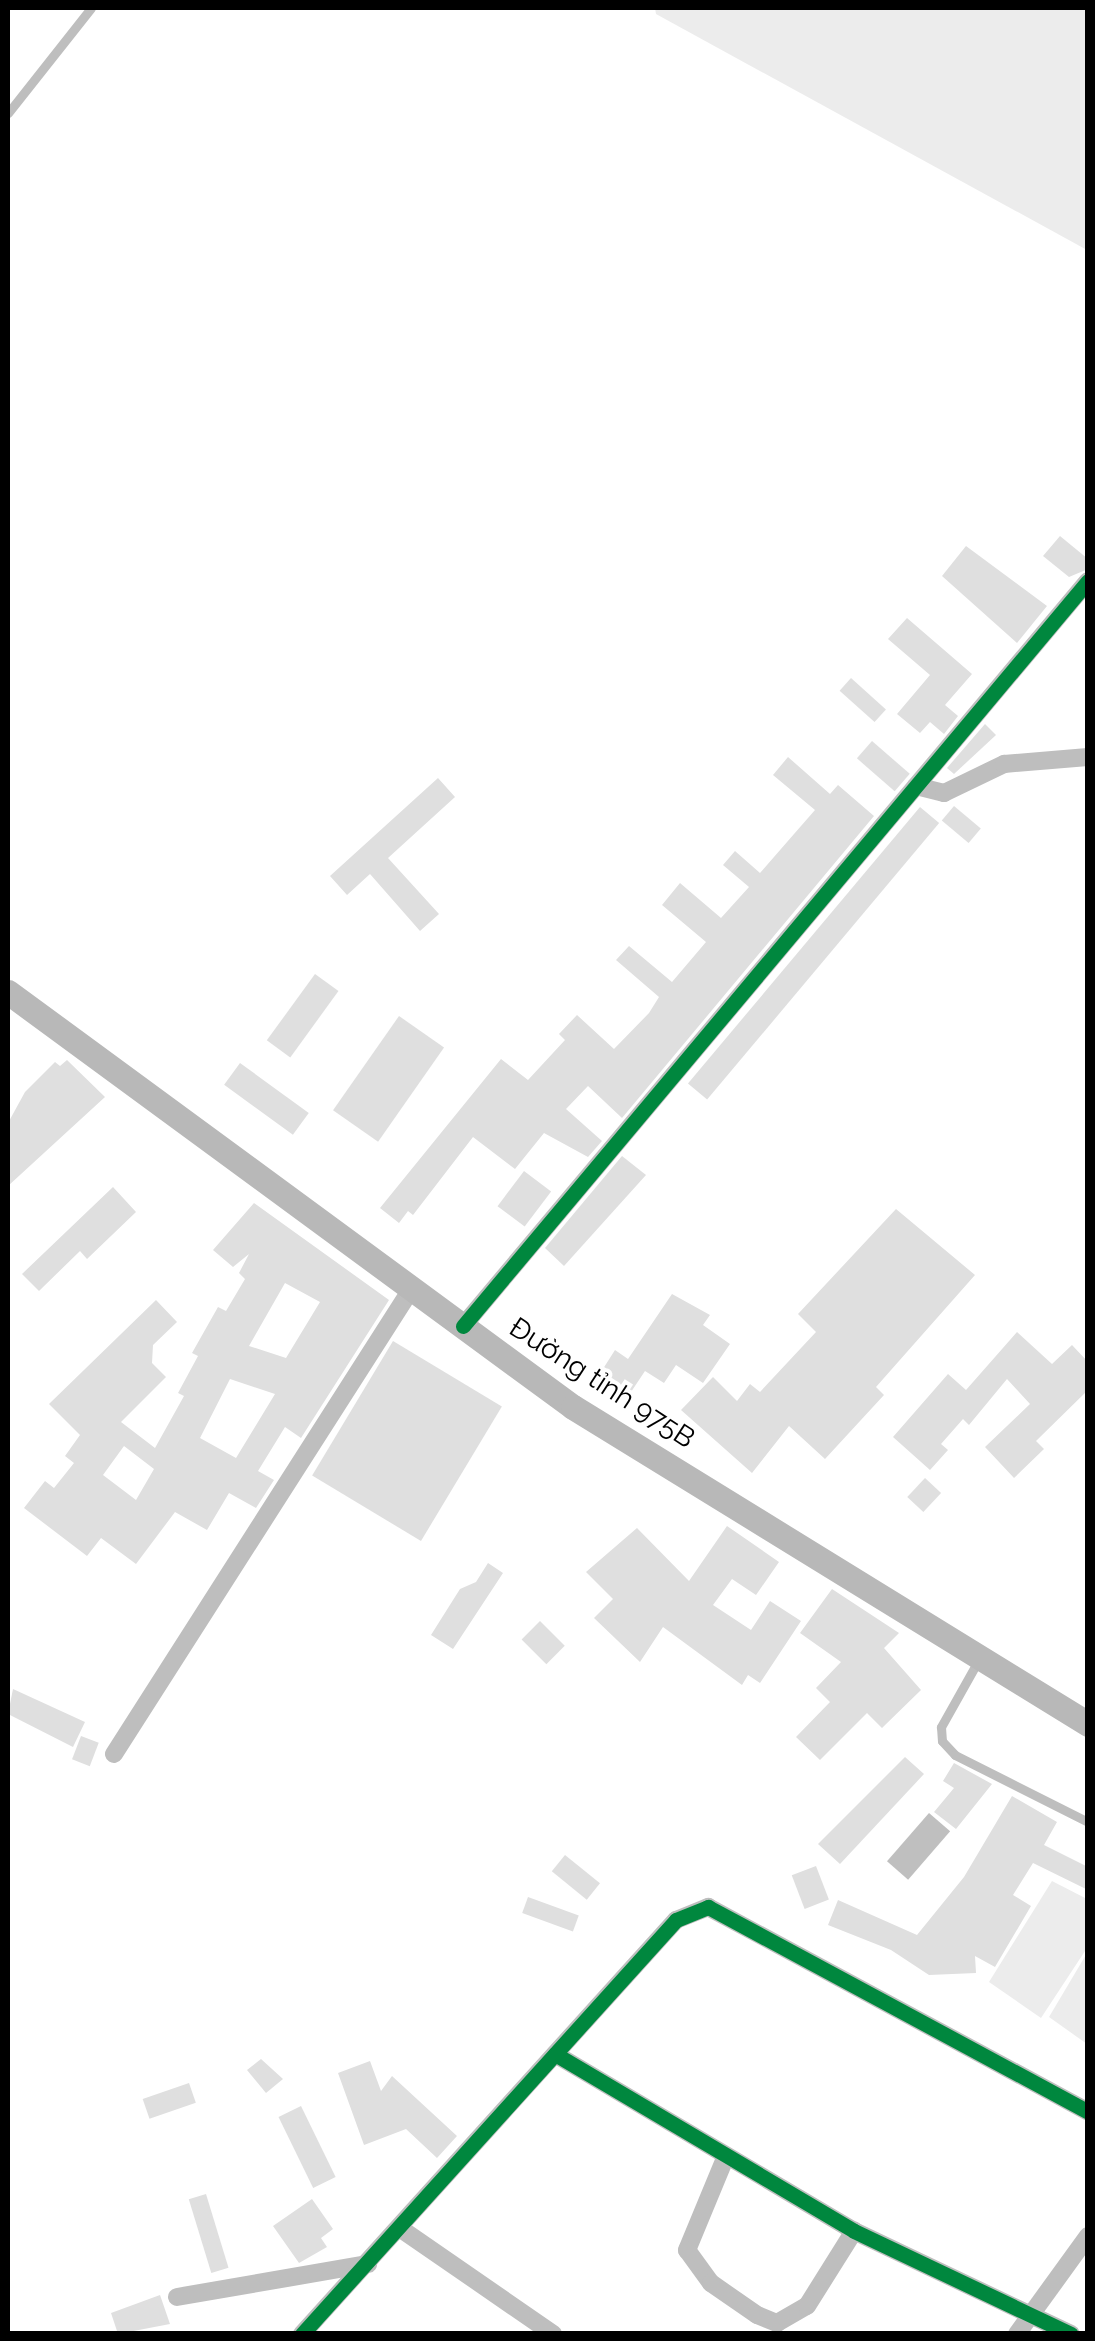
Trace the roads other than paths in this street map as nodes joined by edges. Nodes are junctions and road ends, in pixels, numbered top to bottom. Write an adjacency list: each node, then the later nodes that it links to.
1 (91, 8): 2 (lane)
2 (8, 112)
3 (1088, 581): 5 (street)
4 (1088, 757): 5 (street)
5 (916, 786): 8 (street)
6 (8, 992): 7 (main road, Đường tỉnh 975B)
7 (410, 1291): 8 (main road, Đường tỉnh 975B); 11 (street)
8 (462, 1326): 9 (main road, Đường tỉnh 975B)
9 (980, 1659): 10 (main road, Đường tỉnh 975B); 12 (lane)
10 (1088, 1724)
11 (114, 1754)
12 (1088, 1822)
13 (554, 2054): 14 (street); 15 (street); 16 (street)
14 (1088, 2112)
15 (726, 2156): 17 (street); 17 (street)
16 (401, 2230): 19 (street); 23 (street)
17 (854, 2231): 21 (street)
18 (1088, 2236): 21 (street)
19 (368, 2264): 20 (street); 22 (street)
20 (177, 2297)
21 (1029, 2316): 24 (street); 25 (street)
22 (302, 2334)
23 (553, 2334)
24 (1016, 2334)
25 (1071, 2334)

